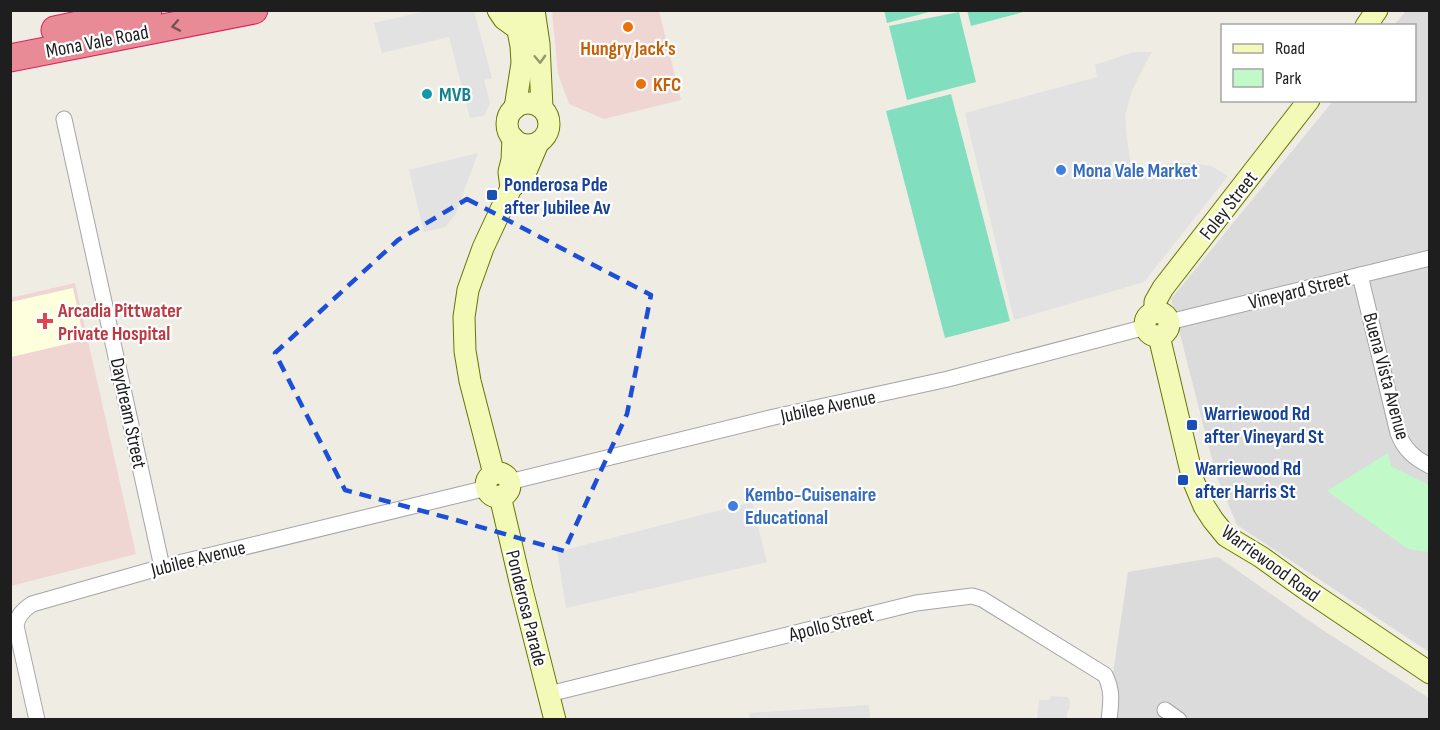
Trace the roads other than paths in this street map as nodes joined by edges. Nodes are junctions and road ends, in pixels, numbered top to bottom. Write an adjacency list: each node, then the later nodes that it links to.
1 (148, 10): 8 (highway, Mona Vale Road)
2 (254, 10): 9 (highway, Mona Vale Road, one-way to 9)
3 (498, 10): 6 (street)
4 (534, 10): 12 (street, one-way to 12)
5 (1377, 10): 7 (street)
6 (516, 20): 11 (street)
7 (1367, 24)
8 (10, 39)
9 (10, 58)
10 (1307, 102): 19 (street, Foley Street)
11 (515, 108): 12 (street); 14 (street)
12 (542, 108): 15 (street)
13 (64, 119): 22 (street, Daydream Street)
14 (513, 138): 15 (street); 16 (street, Ponderosa Parade)
15 (538, 143): 16 (street, Ponderosa Parade)
16 (511, 188): 21 (street, Ponderosa Parade)
17 (1430, 258): 18 (street, Vineyard Street)
18 (1360, 275): 19 (street, Vineyard Street); 20 (street, Buena Vista Avenue)
19 (1157, 325): 21 (street, Jubilee Avenue); 24 (street, Warriewood Road)
20 (1430, 466)
21 (498, 485): 22 (street, Jubilee Avenue); 25 (street, Ponderosa Parade)
22 (162, 567): 23 (street, Jubilee Avenue)
23 (14, 616): 27 (street, Jubilee Avenue)
24 (1430, 673)
25 (549, 694): 28 (street, Ponderosa Parade); 29 (street, Apollo Street)
26 (1165, 710): 30 (street)
27 (37, 720)
28 (555, 720)
29 (1109, 720)
30 (1179, 720)

